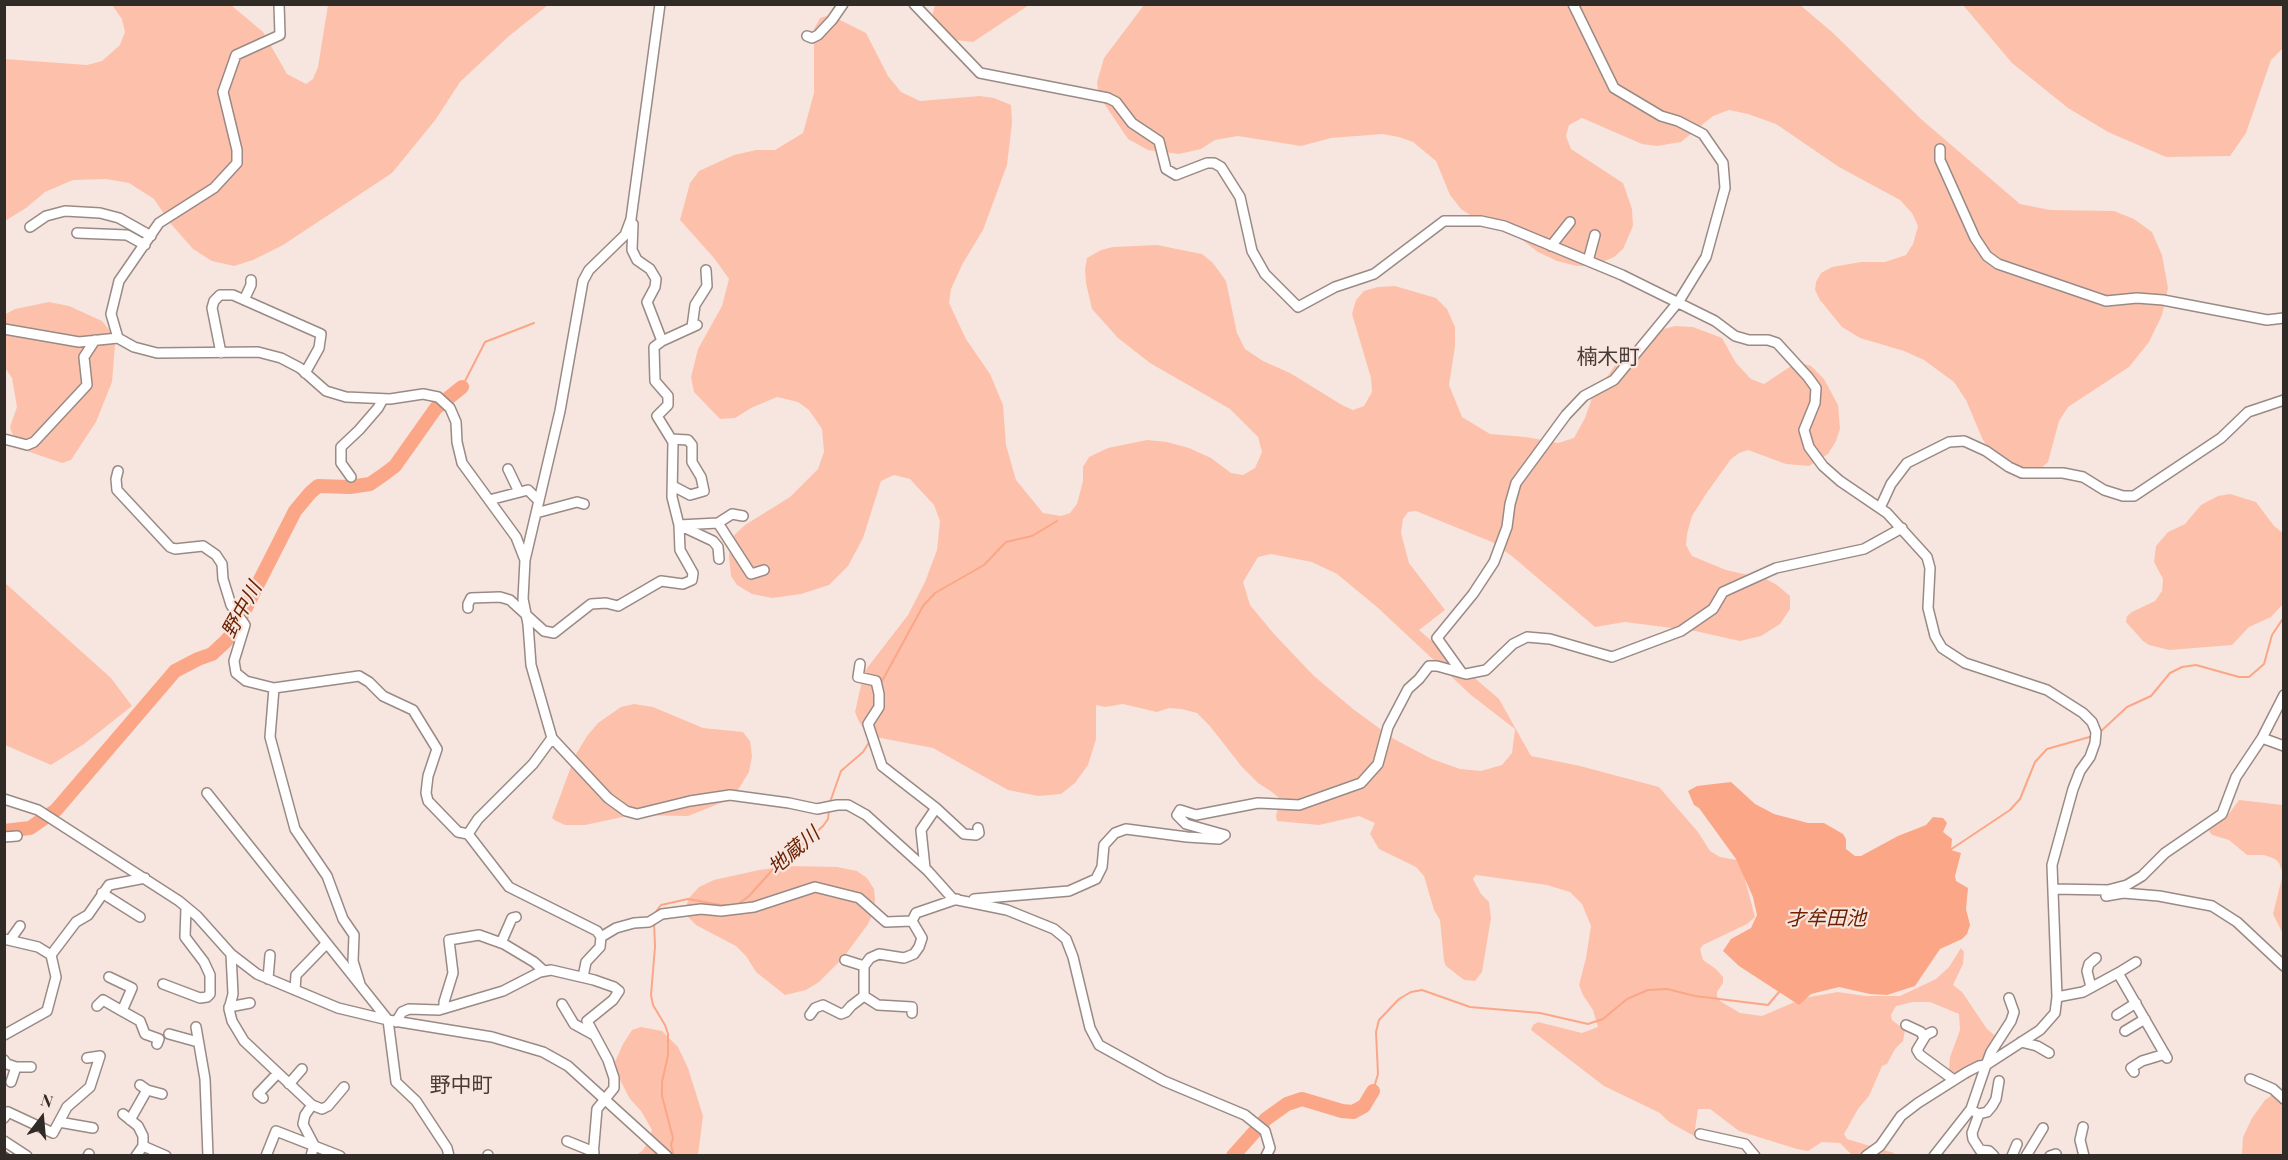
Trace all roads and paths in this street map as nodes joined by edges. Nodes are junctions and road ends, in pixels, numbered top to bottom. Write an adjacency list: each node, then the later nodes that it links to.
1 (279, 4): 13 (street)
2 (660, 4): 8 (street)
3 (843, 4): 6 (street)
4 (914, 4): 15 (street)
5 (1573, 4): 20 (street)
6 (807, 36)
7 (1940, 149): 21 (street)
8 (631, 219): 25 (street); 38 (street)
9 (1570, 222): 15 (street)
10 (30, 227): 13 (street)
11 (77, 233): 14 (street)
12 (1595, 235): 16 (street)
13 (151, 236): 14 (street)
14 (145, 245): 23 (street)
15 (1551, 246): 16 (street)
16 (1588, 261): 20 (street)
17 (706, 270): 25 (street)
18 (251, 280): 19 (street)
19 (244, 300): 26 (street); 27 (street)
20 (1679, 302): 40 (street); 52 (street)
21 (2283, 318)
22 (4, 329): 24 (street)
23 (118, 338): 24 (street); 26 (street)
24 (95, 340): 30 (street)
25 (662, 341): 31 (street)
26 (221, 353): 27 (street)
27 (305, 373): 28 (street)
28 (383, 399): 34 (street); 37 (street)
29 (2283, 400): 40 (street)
30 (4, 439)
31 (671, 439): 35 (street); 35 (street)
32 (508, 469): 36 (street)
33 (118, 471): 53 (street)
34 (351, 477)
35 (673, 486): 44 (street)
36 (519, 492): 37 (street); 38 (street)
37 (489, 500): 47 (street)
38 (539, 501): 41 (street)
39 (584, 504): 41 (street)
40 (1880, 508): 45 (street)
41 (536, 513): 47 (street)
42 (743, 516): 43 (street)
43 (718, 523): 44 (street); 48 (street)
44 (680, 525): 46 (street); 50 (street)
45 (1902, 528): 52 (street); 67 (street)
46 (719, 559)
47 (525, 560): 50 (street)
48 (764, 570)
49 (468, 608): 50 (street)
50 (527, 617): 55 (street)
51 (860, 664): 60 (street)
52 (1462, 673): 70 (street)
53 (274, 688): 62 (street); 95 (street)
54 (2283, 695): 56 (street)
55 (552, 738): 62 (street); 65 (street)
56 (2262, 738): 57 (street); 68 (street)
57 (2283, 746)
58 (207, 794): 79 (street)
59 (4, 799): 66 (street)
60 (936, 808): 61 (street); 65 (street)
61 (978, 828)
62 (468, 834): 76 (street)
63 (17, 836): 64 (street)
64 (4, 837)
65 (925, 868): 70 (street)
66 (145, 878): 69 (street); 71 (street)
67 (2053, 889): 68 (street); 98 (street)
68 (2091, 891): 87 (street)
69 (102, 894): 72 (street); 81 (street)
70 (953, 899): 74 (street); 163 (street)
71 (186, 908): 80 (street); 93 (street)
72 (140, 917)
73 (516, 917): 78 (street)
74 (912, 921): 76 (street); 86 (street)
75 (20, 926): 77 (street)
76 (601, 937): 91 (street)
77 (7, 939): 81 (street)
78 (501, 943): 88 (street); 105 (street)
79 (326, 944): 95 (street); 96 (street)
80 (231, 954): 92 (street); 104 (street)
81 (51, 955): 116 (street)
82 (270, 955): 92 (street)
83 (2096, 958): 94 (street)
84 (845, 960): 86 (street)
85 (2136, 962): 89 (street)
86 (864, 966): 97 (street)
87 (2283, 966)
88 (544, 971): 91 (street); 105 (street)
89 (2118, 973): 94 (street); 101 (street)
90 (109, 977): 106 (street)
91 (583, 977): 117 (street)
92 (268, 979): 96 (street)
93 (163, 984)
94 (2091, 987): 98 (street)
95 (361, 989): 111 (street)
96 (295, 990): 111 (street)
97 (864, 996): 107 (street); 108 (street)
98 (2057, 997): 119 (street)
99 (2008, 998): 124 (street)
100 (250, 1003): 104 (street)
101 (2136, 1003): 109 (street); 110 (street)
102 (562, 1004): 117 (street)
103 (97, 1006): 106 (street)
104 (229, 1007): 129 (street)
105 (444, 1008): 111 (street)
106 (122, 1011): 120 (street)
107 (912, 1013)
108 (810, 1015)
109 (2117, 1015)
110 (2145, 1019): 114 (street); 128 (street)
111 (392, 1021): 138 (street); 161 (street)
112 (1906, 1026): 131 (street)
113 (195, 1027): 118 (street)
114 (2125, 1031)
115 (169, 1034): 118 (street)
116 (4, 1035)
117 (594, 1035): 138 (street)
118 (198, 1042): 157 (street)
119 (2021, 1042): 121 (street); 124 (street)
120 (158, 1044)
121 (2049, 1053)
122 (87, 1058): 143 (street)
123 (4, 1060): 125 (street)
124 (1986, 1065): 131 (street); 141 (street)
125 (16, 1067): 126 (street); 133 (street)
126 (31, 1068)
127 (302, 1069): 134 (street)
128 (2134, 1072)
129 (278, 1073): 134 (street); 137 (street)
130 (2250, 1079): 139 (street)
131 (1954, 1080): 165 (street)
132 (1999, 1081): 141 (street)
133 (11, 1082)
134 (289, 1084): 140 (street)
135 (344, 1087): 140 (street)
136 (162, 1094): 152 (street)
137 (263, 1098)
138 (606, 1098): 154 (street); 162 (street)
139 (2283, 1099)
140 (312, 1105): 151 (street)
141 (1974, 1112): 166 (street); 167 (street)
142 (4, 1118): 143 (street)
143 (59, 1122): 145 (street)
144 (2083, 1127): 170 (street)
145 (93, 1128)
146 (2043, 1128): 169 (street)
147 (1700, 1134): 164 (street)
148 (4, 1141): 155 (street)
149 (567, 1141): 154 (street)
150 (2017, 1144): 168 (street)
151 (314, 1145): 158 (street); 159 (street); 160 (street)
152 (143, 1146): 153 (street); 156 (street)
153 (162, 1154)
154 (594, 1154)
155 (27, 1155)
156 (136, 1155)
157 (208, 1155)
158 (266, 1155)
159 (311, 1155)
160 (340, 1155)
161 (448, 1155)
162 (667, 1155)
163 (1266, 1155)
164 (1755, 1155)
165 (1866, 1155)
166 (1934, 1155)
167 (1994, 1155)
168 (2012, 1155)
169 (2026, 1155)
170 (2084, 1155)

